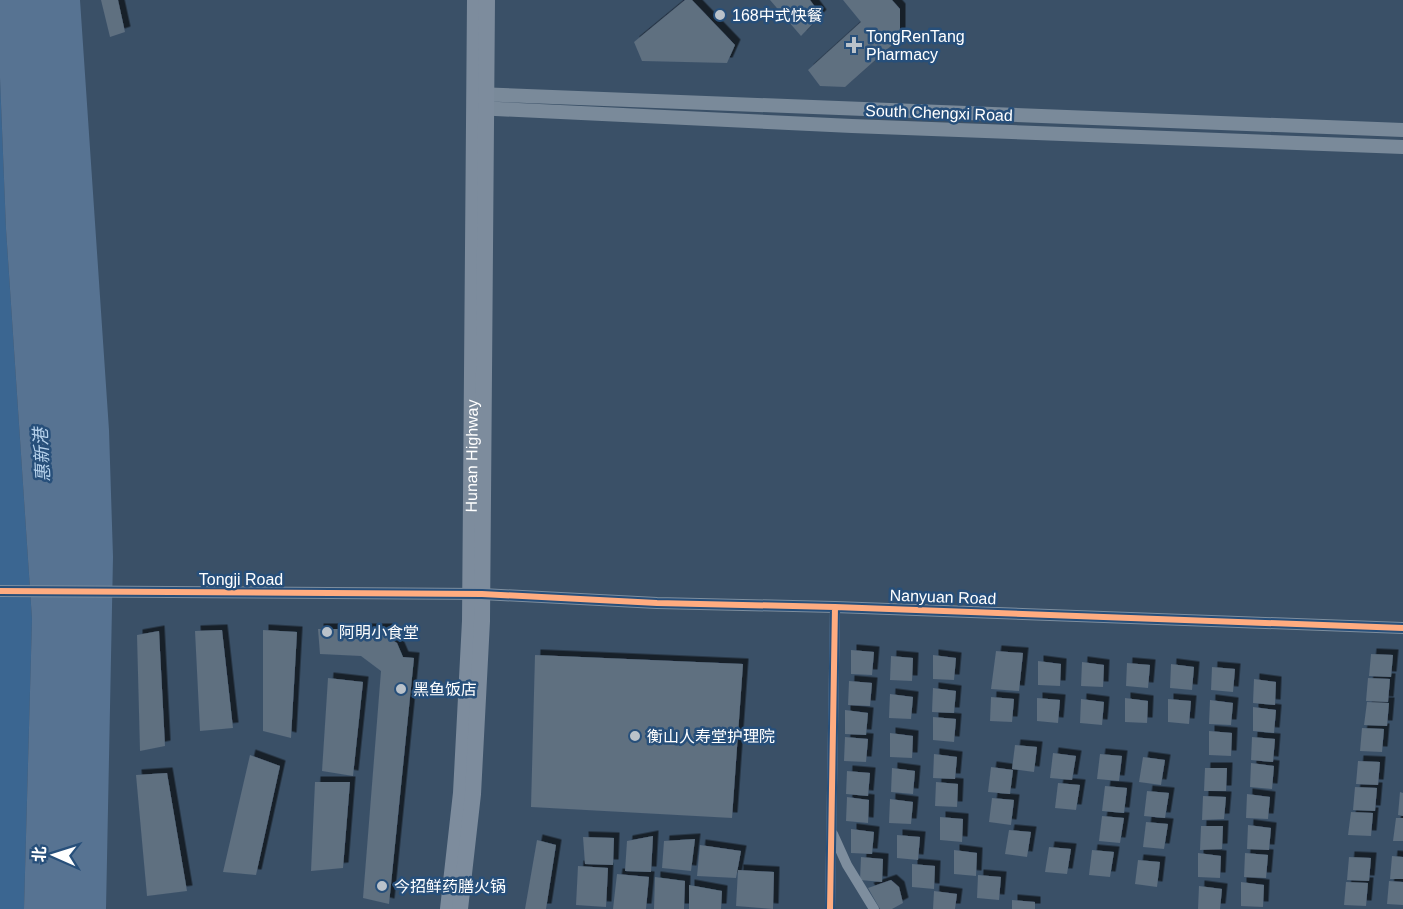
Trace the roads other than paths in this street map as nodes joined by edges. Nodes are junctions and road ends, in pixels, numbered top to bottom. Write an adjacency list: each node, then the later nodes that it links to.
1 (475, 0): 3 (main road, Hunan Highway)
2 (487, 0): 3 (main road, Hunan Highway)
3 (480, 101): 4 (main road, South Chengxi Road); 5 (main road, South Chengxi Road); 7 (main road, Hunan Highway)
4 (1403, 130)
5 (1403, 147)
6 (0, 591): 7 (street, Tongji Road)
7 (476, 593): 8 (street, Nanyuan Road); 11 (main road, Hunan Highway); 12 (main road, Hunan Highway)
8 (835, 607): 9 (street, Nanyuan Road); 10 (street)
9 (1403, 628)
10 (832, 831): 13 (street); 14 (street)
11 (448, 909)
12 (460, 909)
13 (830, 909)
14 (874, 909)

